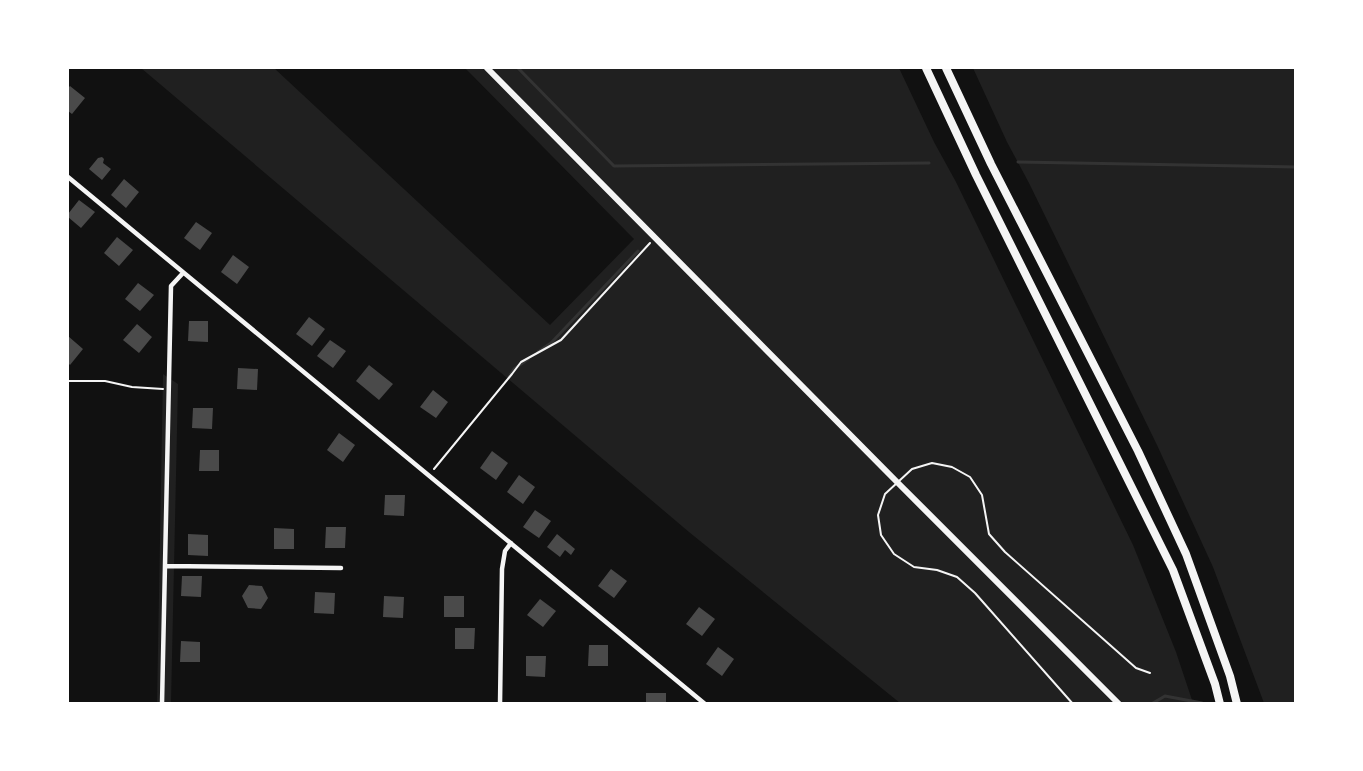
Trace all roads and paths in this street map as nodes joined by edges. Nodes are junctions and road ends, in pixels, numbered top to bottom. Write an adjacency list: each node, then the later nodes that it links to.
1 (487, 68): 5 (street)
2 (926, 68): 20 (highway)
3 (946, 68): 21 (highway)
4 (68, 177): 6 (street)
5 (655, 237): 9 (path); 10 (street)
6 (183, 273): 8 (street); 9 (street)
7 (68, 381): 8 (path)
8 (169, 390): 12 (street)
9 (428, 476): 11 (street)
10 (897, 482): 14 (lane); 18 (lane); 19 (street)
11 (511, 543): 16 (street); 17 (street)
12 (165, 566): 13 (street); 15 (street)
13 (341, 568)
14 (1150, 673)
15 (162, 704)
16 (500, 704)
17 (705, 704)
18 (1073, 704)
19 (1119, 704)
20 (1220, 704)
21 (1237, 704)

